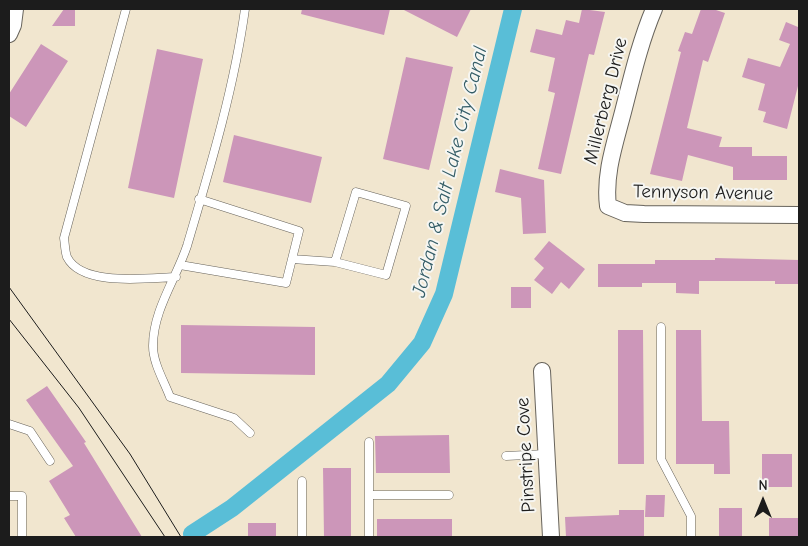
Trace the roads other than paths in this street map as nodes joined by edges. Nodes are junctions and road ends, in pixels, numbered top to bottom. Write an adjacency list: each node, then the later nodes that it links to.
1 (15, 9): 5 (street)
2 (126, 9): 12 (lane)
3 (245, 9): 6 (lane)
4 (654, 9): 7 (street, Millerberg Drive)
5 (9, 34)
6 (199, 199): 9 (lane); 11 (lane)
7 (608, 206): 8 (street, Tennyson Avenue)
8 (799, 215)
9 (292, 259): 10 (lane); 11 (lane)
10 (335, 262): 10 (lane)
11 (180, 265): 12 (lane)
12 (176, 277): 16 (lane)
13 (661, 328): 29 (lane)
14 (542, 371): 18 (street, Pinstripe Cove)
15 (9, 424): 20 (lane)
16 (250, 433)
17 (369, 442): 22 (lane)
18 (546, 454): 19 (lane); 28 (street, Pinstripe Cove)
19 (506, 456)
20 (50, 461)
21 (302, 482): 26 (lane)
22 (369, 495): 23 (lane); 27 (lane)
23 (449, 495)
24 (9, 496): 25 (lane)
25 (22, 537)
26 (302, 537)
27 (369, 537)
28 (550, 537)
29 (691, 537)

